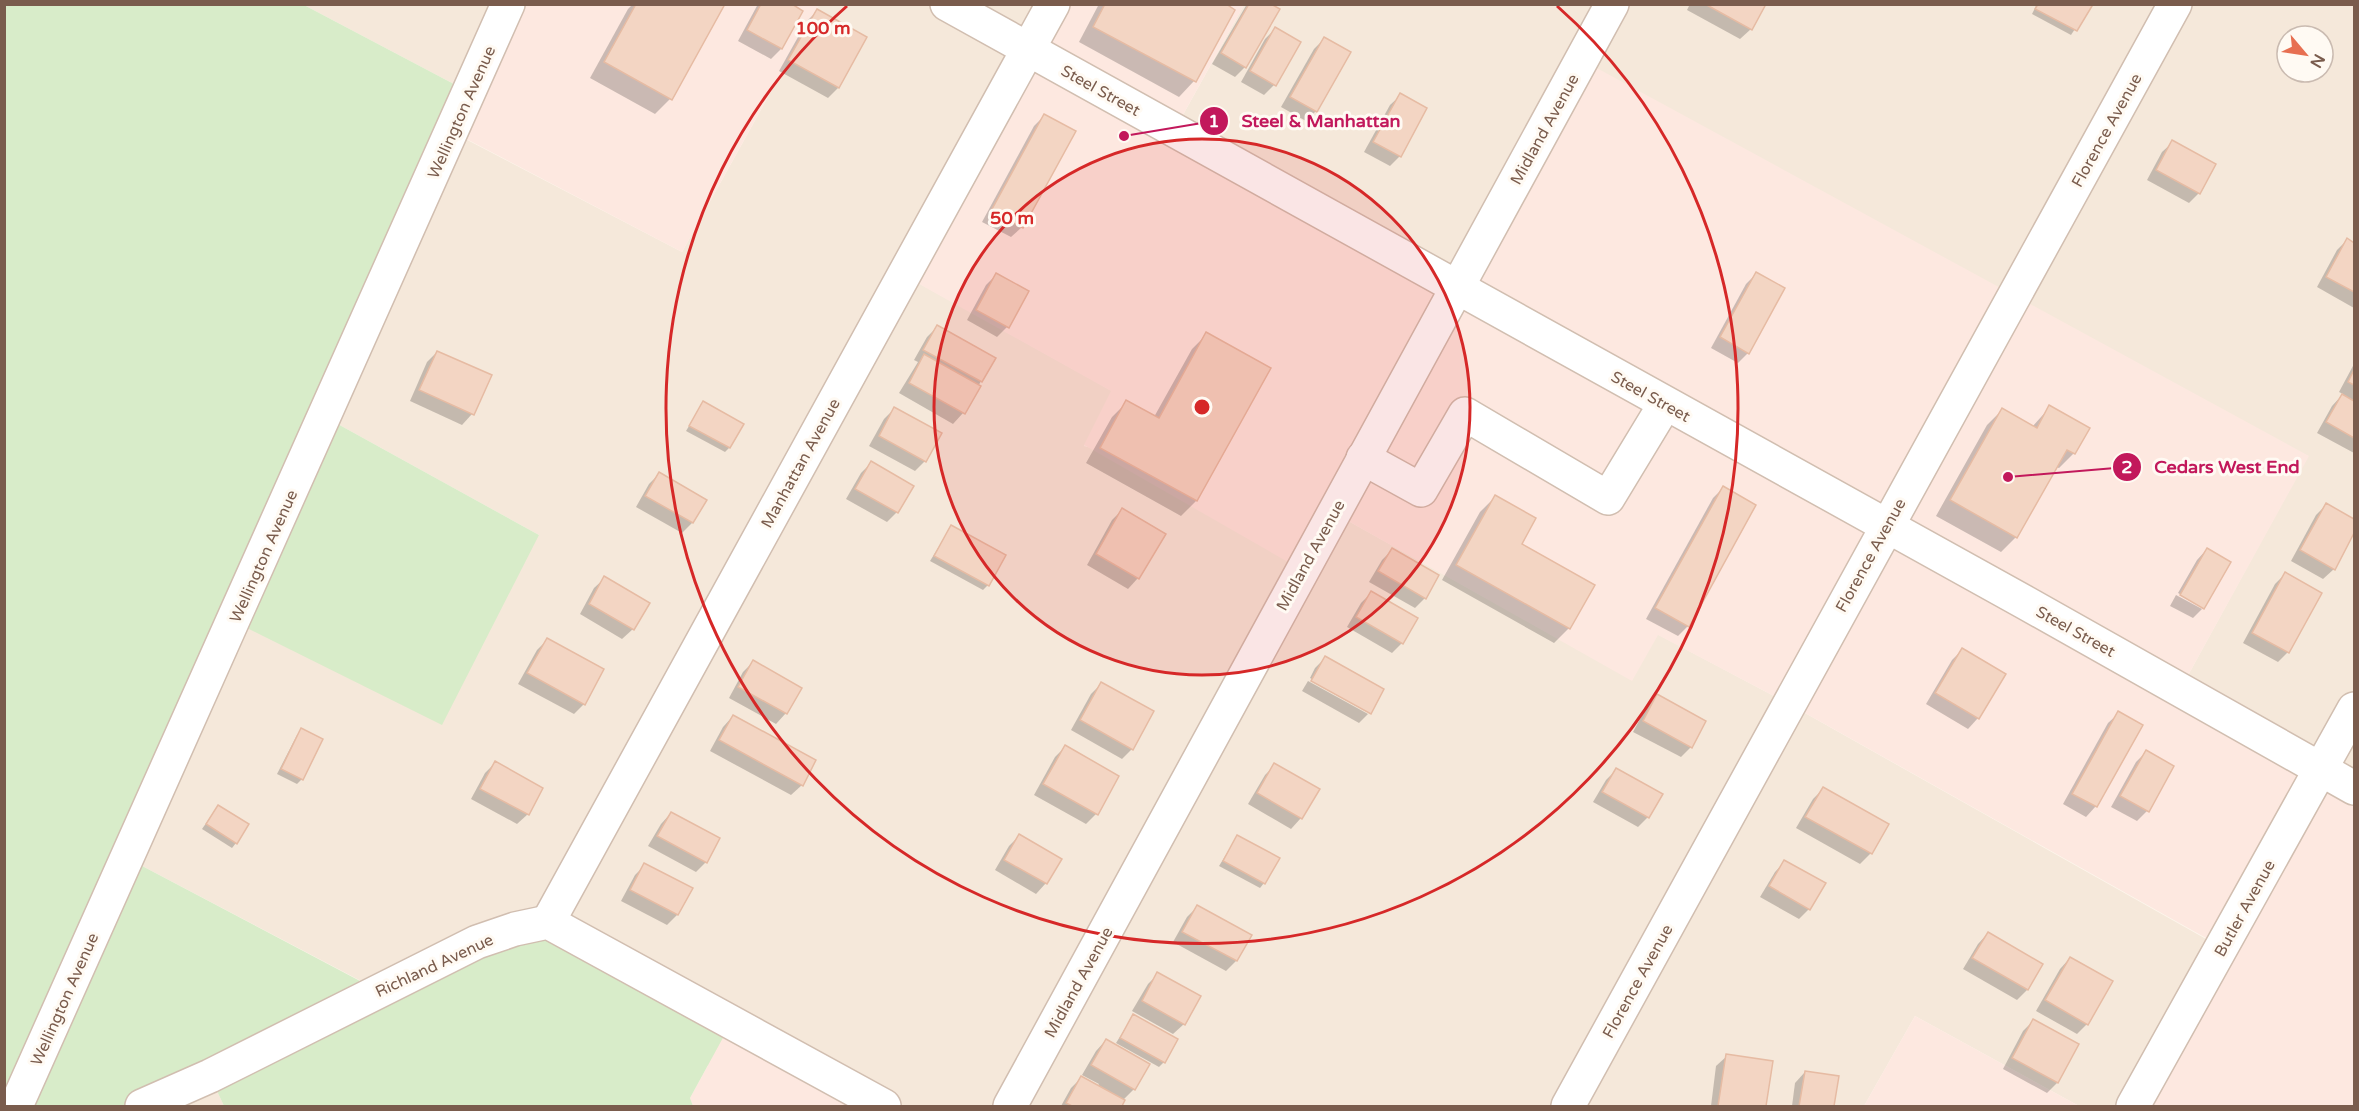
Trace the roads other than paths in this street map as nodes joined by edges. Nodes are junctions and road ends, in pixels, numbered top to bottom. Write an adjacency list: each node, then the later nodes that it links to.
1 (508, 4): 15 (street, Wellington Avenue)
2 (947, 4): 6 (street, Steel Street)
3 (1053, 4): 6 (street, Manhattan Avenue)
4 (1612, 4): 7 (street, Midland Avenue)
5 (2175, 4): 10 (street, Florence Avenue)
6 (1028, 49): 7 (street, Steel Street); 14 (street, Manhattan Avenue)
7 (1457, 288): 8 (street, Steel Street); 9 (street, Midland Avenue)
8 (1665, 404): 9 (street); 10 (street, Steel Street)
9 (1363, 458): 18 (street, Midland Avenue)
10 (1886, 527): 12 (street, Steel Street); 19 (street, Florence Avenue)
11 (2355, 710): 12 (street, Butler Avenue)
12 (2322, 770): 13 (street, Steel Street); 20 (street, Butler Avenue)
13 (2355, 788)
14 (548, 922): 16 (street, Richland Avenue); 17 (street)
15 (15, 1107)
16 (142, 1107)
17 (884, 1107)
18 (1010, 1107)
19 (1568, 1107)
20 (2133, 1107)

